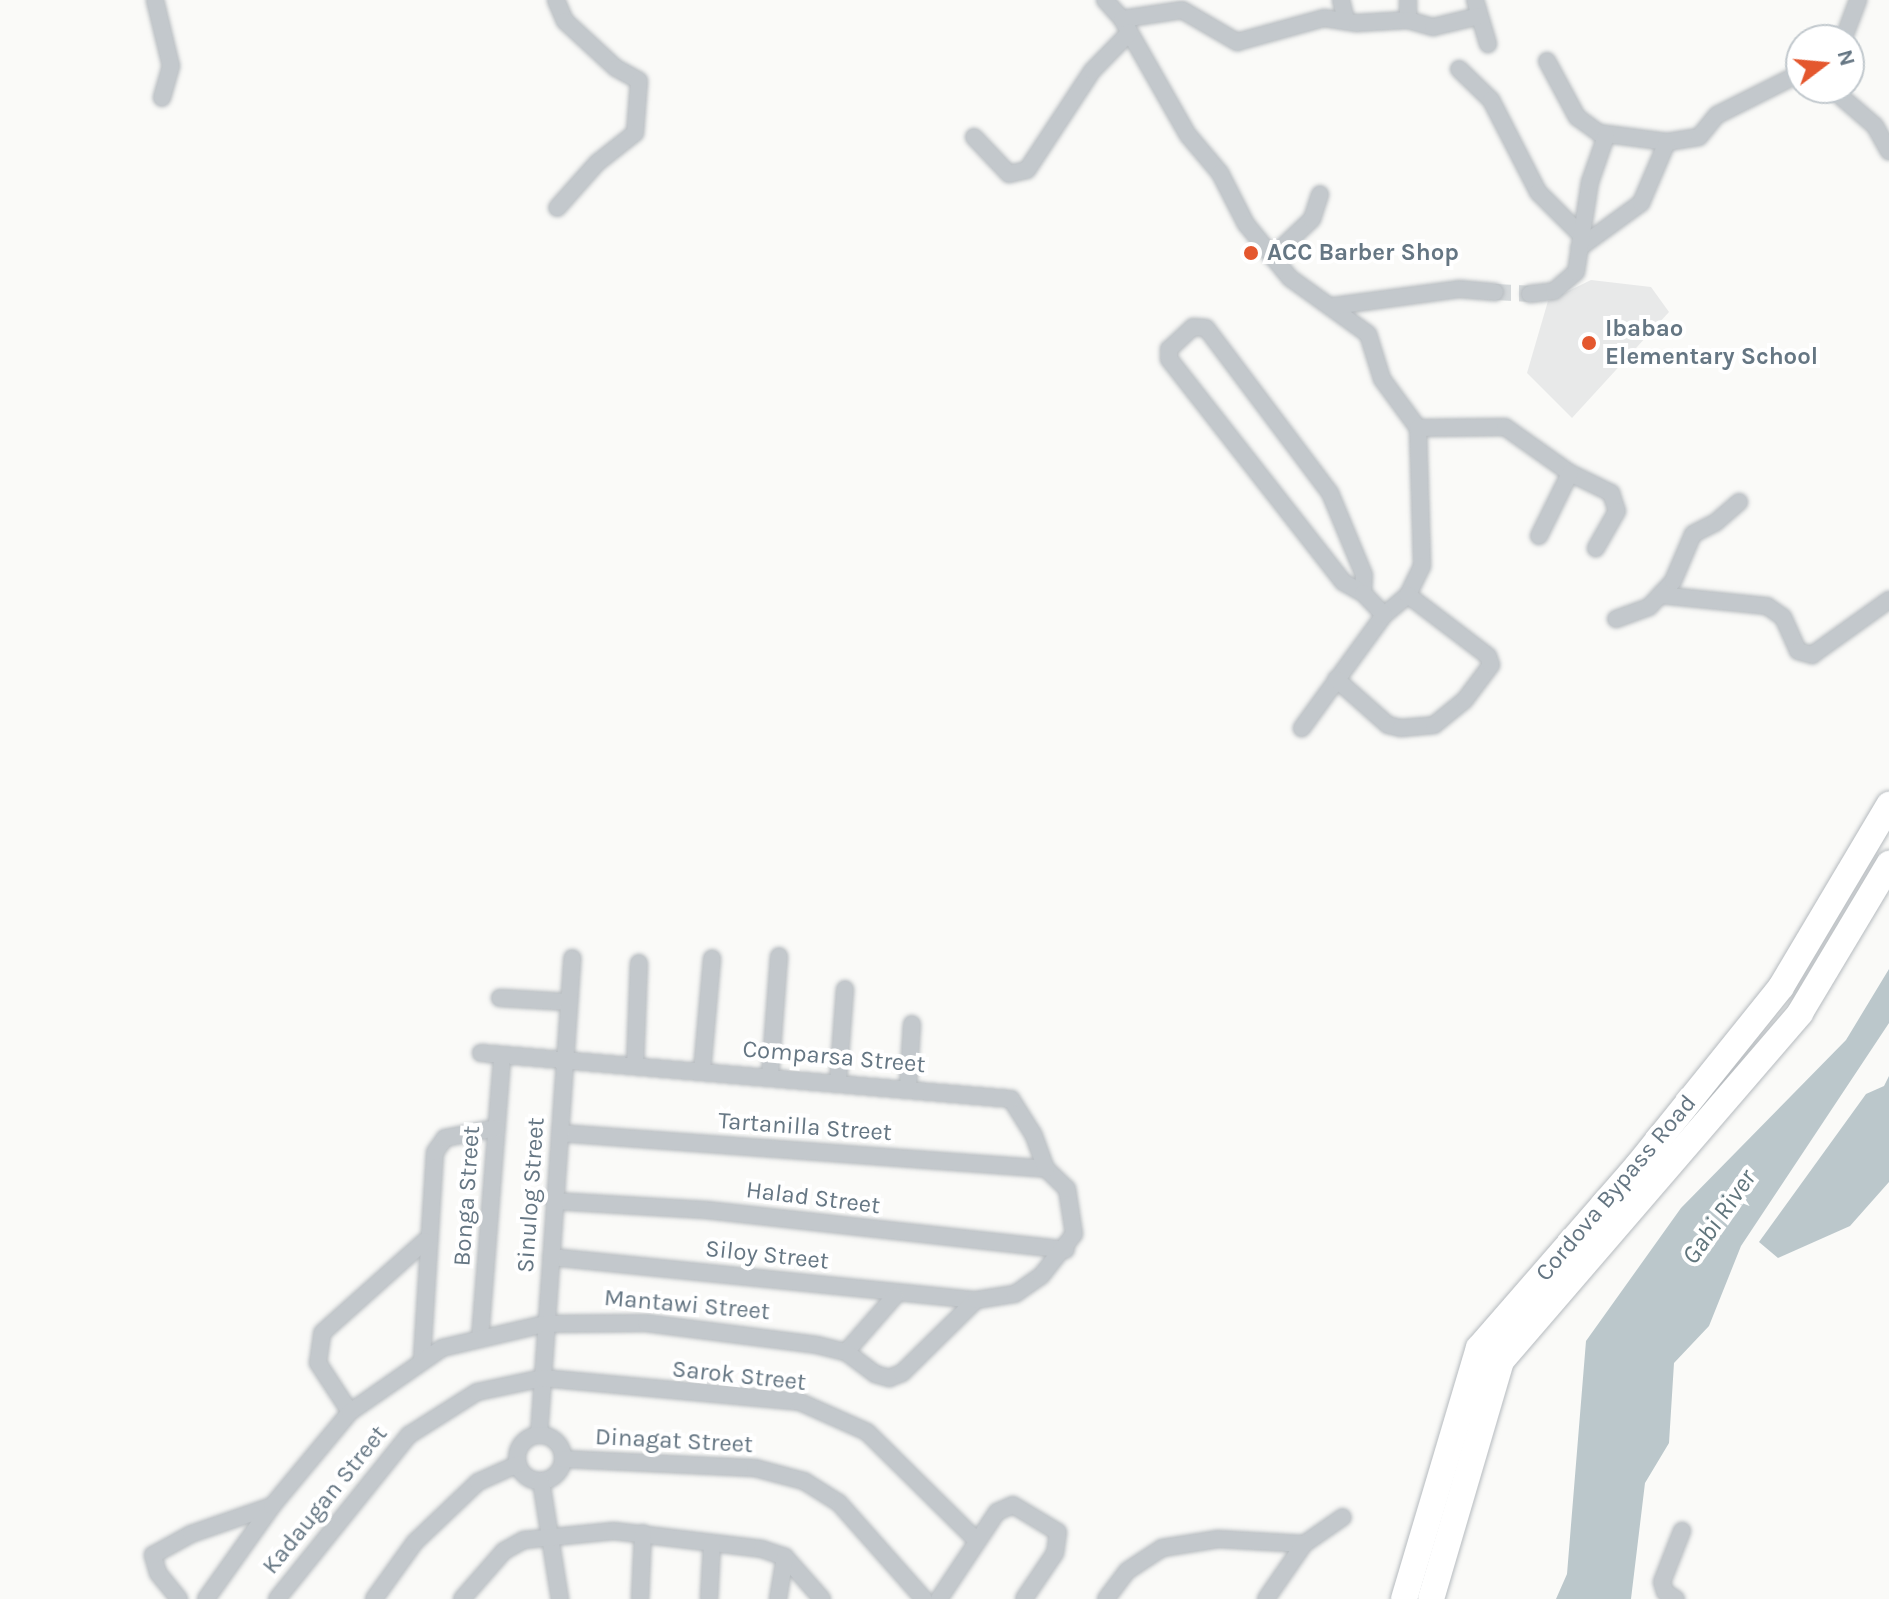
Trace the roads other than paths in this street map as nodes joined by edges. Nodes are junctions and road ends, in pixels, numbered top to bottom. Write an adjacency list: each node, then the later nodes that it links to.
1 (155, 0): 16 (street)
2 (556, 0): 23 (street)
3 (1105, 0): 11 (street)
4 (1341, 0): 8 (street)
5 (1408, 0): 9 (street)
6 (1858, 0): 10 (street)
7 (1477, 8): 9 (street); 12 (street)
8 (1346, 20): 9 (street); 11 (street)
9 (1408, 20)
10 (1849, 24)
11 (1126, 25): 19 (street); 25 (street)
12 (1488, 44)
13 (1547, 61): 18 (street)
14 (1459, 69): 24 (street)
15 (1785, 81): 20 (street)
16 (162, 98)
17 (1850, 104): 21 (street)
18 (1606, 136): 20 (street); 24 (street)
19 (974, 137)
20 (1667, 142): 24 (street)
21 (1889, 151)
22 (1320, 194): 25 (street)
23 (557, 208)
24 (1580, 242): 27 (street)
25 (1272, 257): 28 (street)
26 (1495, 292): 28 (street)
27 (1530, 294)
28 (1334, 306): 29 (street)
29 (1418, 428): 30 (street); 35 (street)
30 (1570, 473): 32 (street); 33 (street)
31 (1739, 502): 36 (street)
32 (1539, 536)
33 (1596, 548)
34 (1363, 593): 34 (street); 38 (street)
35 (1408, 595): 38 (street); 40 (street)
36 (1660, 595): 37 (street); 39 (street)
37 (1889, 600)
38 (1384, 615): 40 (street)
39 (1616, 619)
40 (1336, 679): 41 (street)
41 (1302, 728)
42 (1889, 805): 103 (main road, Cordova Bypass Road)
43 (1889, 864): 104 (main road, Cordova Bypass Road)
44 (779, 956): 57 (street)
45 (572, 958): 50 (street, Sinulog Street)
46 (712, 958): 56 (street)
47 (639, 963): 55 (street)
48 (845, 989): 58 (street)
49 (500, 998): 50 (street)
50 (569, 1002): 54 (street, Sinulog Street)
51 (912, 1024): 59 (street)
52 (481, 1053): 53 (street, Comparsa Street)
53 (502, 1058): 54 (street, Comparsa Street); 60 (street, Bonga Street)
54 (564, 1060): 55 (street, Comparsa Street); 61 (street, Sinulog Street)
55 (635, 1066): 56 (street, Comparsa Street)
56 (702, 1071): 57 (street, Comparsa Street)
57 (770, 1076): 58 (street, Comparsa Street)
58 (838, 1082): 59 (street, Comparsa Street)
59 (908, 1087): 62 (street, Comparsa Street)
60 (496, 1128): 64 (street); 70 (street, Bonga Street)
61 (560, 1133): 62 (street, Tartanilla Street); 63 (street, Sinulog Street)
62 (1046, 1169): 65 (street, Comparsa Street)
63 (554, 1201): 65 (street, Halad Street); 66 (street, Sinulog Street)
64 (425, 1241): 72 (street); 74 (street)
65 (1066, 1250): 68 (street, Siloy Street)
66 (551, 1257): 67 (street, Siloy Street); 69 (street, Sinulog Street)
67 (895, 1296): 68 (street, Siloy Street); 71 (street)
68 (976, 1300): 71 (street)
69 (544, 1324): 70 (street, Mantawi Street); 71 (street, Mantawi Street); 73 (street, Sinulog Street)
70 (480, 1338): 72 (street, Mantawi Street)
71 (846, 1352)
72 (422, 1358): 74 (street, Mantawi Street)
73 (543, 1378): 75 (street, Sinulog Street); 84 (street, Sarok Street); 90 (street, Kadaugan Street)
74 (350, 1412): 79 (street, Mantawi Street)
75 (539, 1435): 76 (street); 77 (street)
76 (563, 1459): 78 (street); 98 (street, Dinagat Street)
77 (518, 1464): 78 (street); 91 (street)
78 (541, 1481): 83 (street)
79 (272, 1506): 88 (street); 89 (street, Mantawi Street)
80 (1343, 1517): 86 (street)
81 (1682, 1531): 105 (street)
82 (643, 1533): 83 (street); 85 (street); 94 (street)
83 (551, 1534): 92 (street); 93 (street)
84 (976, 1540): 99 (street); 100 (street)
85 (712, 1543): 87 (street); 95 (street)
86 (1304, 1544): 101 (street); 102 (street)
87 (785, 1557): 96 (street); 97 (street)
88 (179, 1599)
89 (206, 1599)
90 (277, 1599)
91 (374, 1599)
92 (462, 1599)
93 (560, 1599)
94 (640, 1599)
95 (709, 1599)
96 (778, 1599)
97 (822, 1599)
98 (924, 1599)
99 (939, 1599)
100 (1024, 1599)
101 (1106, 1599)
102 (1266, 1599)
103 (1404, 1599)
104 (1431, 1599)
105 (1676, 1599)

